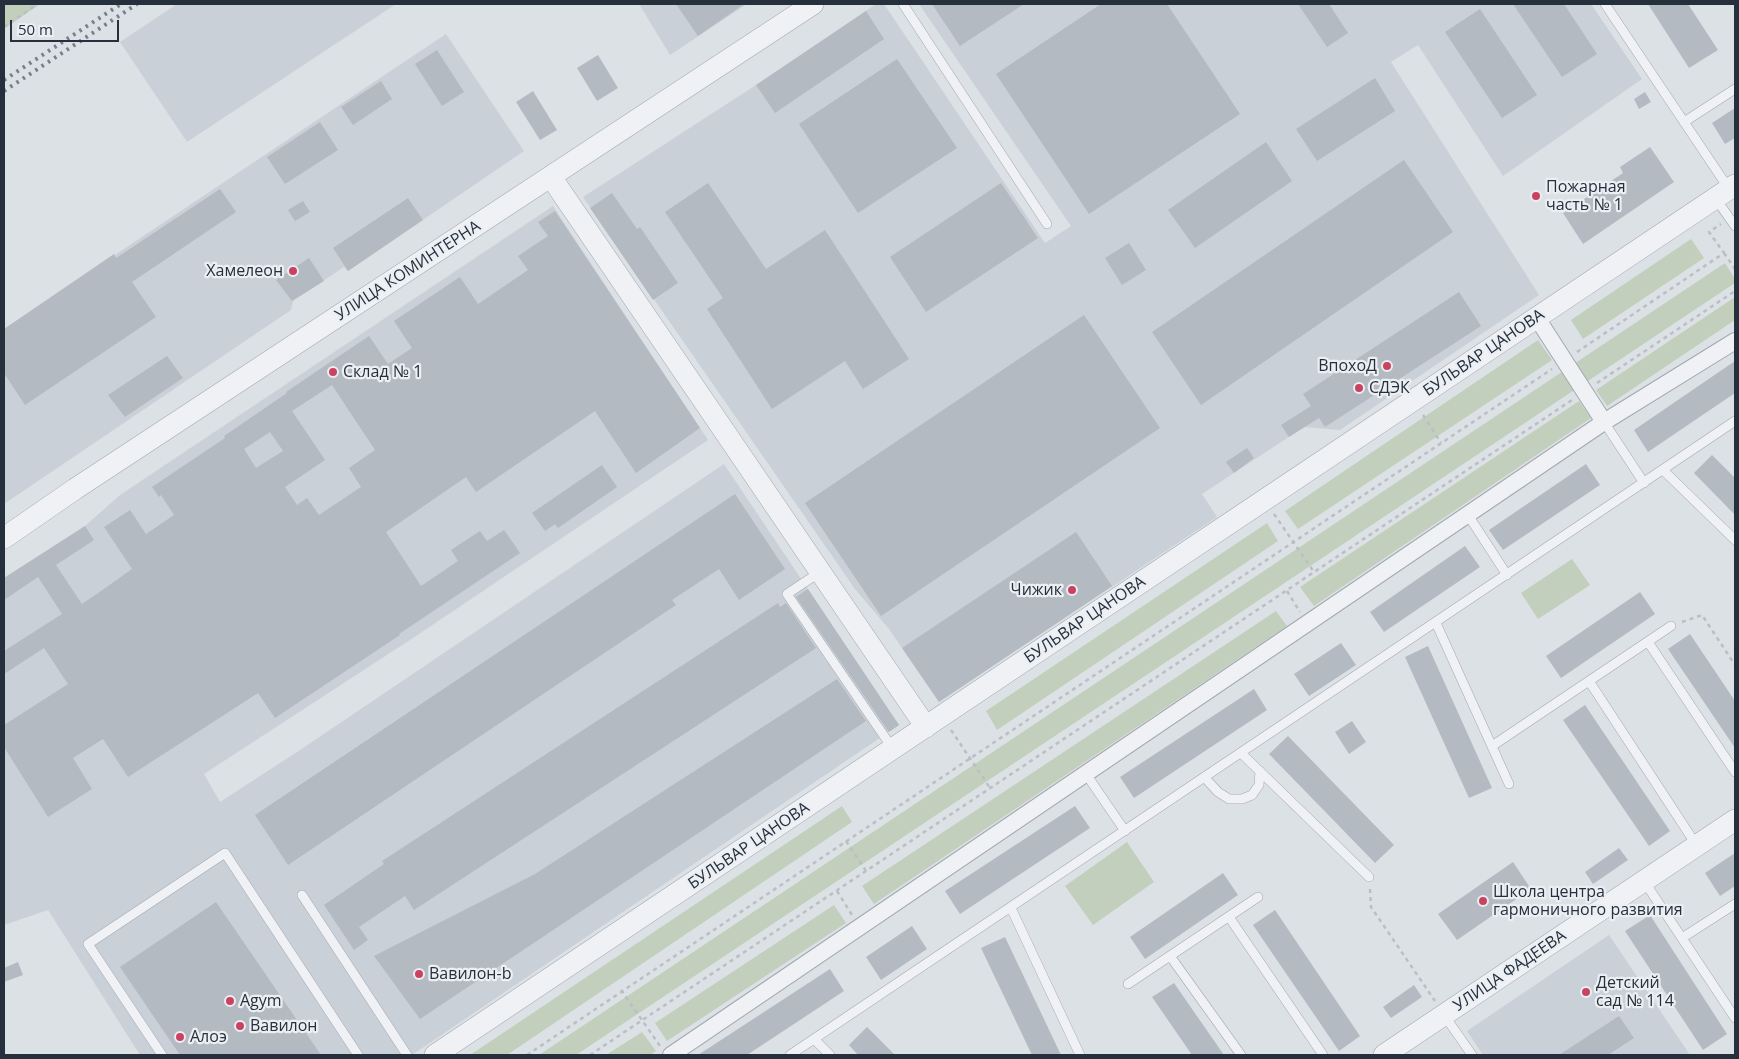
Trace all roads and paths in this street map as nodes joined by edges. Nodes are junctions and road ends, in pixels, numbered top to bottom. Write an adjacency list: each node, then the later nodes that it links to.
1 (38, 4): 5 (path)
2 (813, 4): 8 (street, УЛИЦА КОМИНТЕРНА)
3 (903, 4): 10 (lane)
4 (1605, 4): 7 (lane)
5 (4, 27)
6 (1735, 89): 7 (lane)
7 (1684, 122): 9 (lane)
8 (551, 177): 28 (street, УЛИЦА КОМИНТЕРНА); 31 (street)
9 (1727, 191): 11 (lane); 16 (street, БУЛЬВАР ЦАНОВА)
10 (1047, 224)
11 (1735, 226)
12 (1709, 232): 13 (path)
13 (1724, 253): 14 (path); 18 (path)
14 (1735, 269)
15 (1735, 291): 19 (path)
16 (1537, 318): 18 (street); 20 (street, БУЛЬВАР ЦАНОВА)
17 (1735, 341): 22 (street)
18 (1564, 361): 19 (street); 23 (path)
19 (1584, 392): 22 (street); 32 (path)
20 (1413, 401): 23 (path); 26 (street, БУЛЬВАР ЦАНОВА)
21 (1735, 421): 24 (lane)
22 (1604, 422): 25 (lane); 27 (street)
23 (1441, 443): 30 (path)
24 (1662, 470): 25 (lane); 29 (lane)
25 (1644, 483): 33 (lane)
26 (1265, 500): 30 (path); 41 (street, БУЛЬВАР ЦАНОВА)
27 (1468, 515): 33 (lane); 35 (street)
28 (4, 538)
29 (1735, 540)
30 (1293, 542): 32 (path); 46 (path)
31 (820, 572): 41 (street); 44 (lane)
32 (1314, 572): 34 (path)
33 (1507, 575): 36 (lane)
34 (1286, 591): 35 (path); 52 (path)
35 (1308, 623): 49 (street)
36 (1436, 623): 43 (lane); 45 (lane)
37 (1671, 626): 38 (lane); 39 (path)
38 (1648, 642): 40 (lane); 48 (lane)
39 (1735, 665)
40 (1589, 681): 43 (lane); 56 (lane)
41 (926, 727): 44 (street, БУЛЬВАР ЦАНОВА)
42 (950, 728): 46 (path)
43 (1492, 746): 51 (lane)
44 (893, 749): 79 (street, БУЛЬВАР ЦАНОВА)
45 (1241, 753): 47 (lane); 50 (lane)
46 (970, 758): 52 (path); 55 (path)
47 (1260, 771): 50 (lane); 58 (lane)
48 (1735, 772)
49 (1086, 774): 54 (lane); 66 (street)
50 (1205, 778): 54 (lane)
51 (1509, 784)
52 (990, 788): 57 (path)
53 (1735, 820): 56 (street, УЛИЦА ФАДЕЕВА)
54 (1125, 831): 64 (lane)
55 (846, 841): 57 (path); 70 (path)
56 (1697, 846): 59 (street, УЛИЦА ФАДЕЕВА)
57 (866, 871): 60 (path)
58 (1369, 877): 71 (path)
59 (1644, 881): 67 (lane); 71 (street, УЛИЦА ФАДЕЕВА)
60 (837, 891): 66 (path); 73 (path)
61 (302, 895): 78 (lane)
62 (1258, 897): 65 (lane)
63 (1735, 904): 67 (lane)
64 (1011, 908): 74 (lane); 84 (lane)
65 (1229, 917): 68 (lane); 86 (lane)
66 (860, 927): 75 (street)
67 (1682, 938): 72 (lane)
68 (1170, 956): 69 (lane); 85 (lane)
69 (1128, 984)
70 (622, 991): 73 (path); 80 (path)
71 (1444, 1015): 87 (street, УЛИЦА ФАДЕЕВА); 88 (lane)
72 (1735, 1018)
73 (642, 1021): 75 (path); 81 (path)
74 (814, 1039): 82 (lane); 83 (lane)
75 (667, 1053)
76 (162, 1055): 77 (lane)
77 (358, 1055)
78 (407, 1055)
79 (435, 1055)
80 (526, 1055)
81 (590, 1055)
82 (790, 1055)
83 (830, 1055)
84 (1080, 1055)
85 (1241, 1055)
86 (1323, 1055)
87 (1384, 1055)
88 (1472, 1055)

